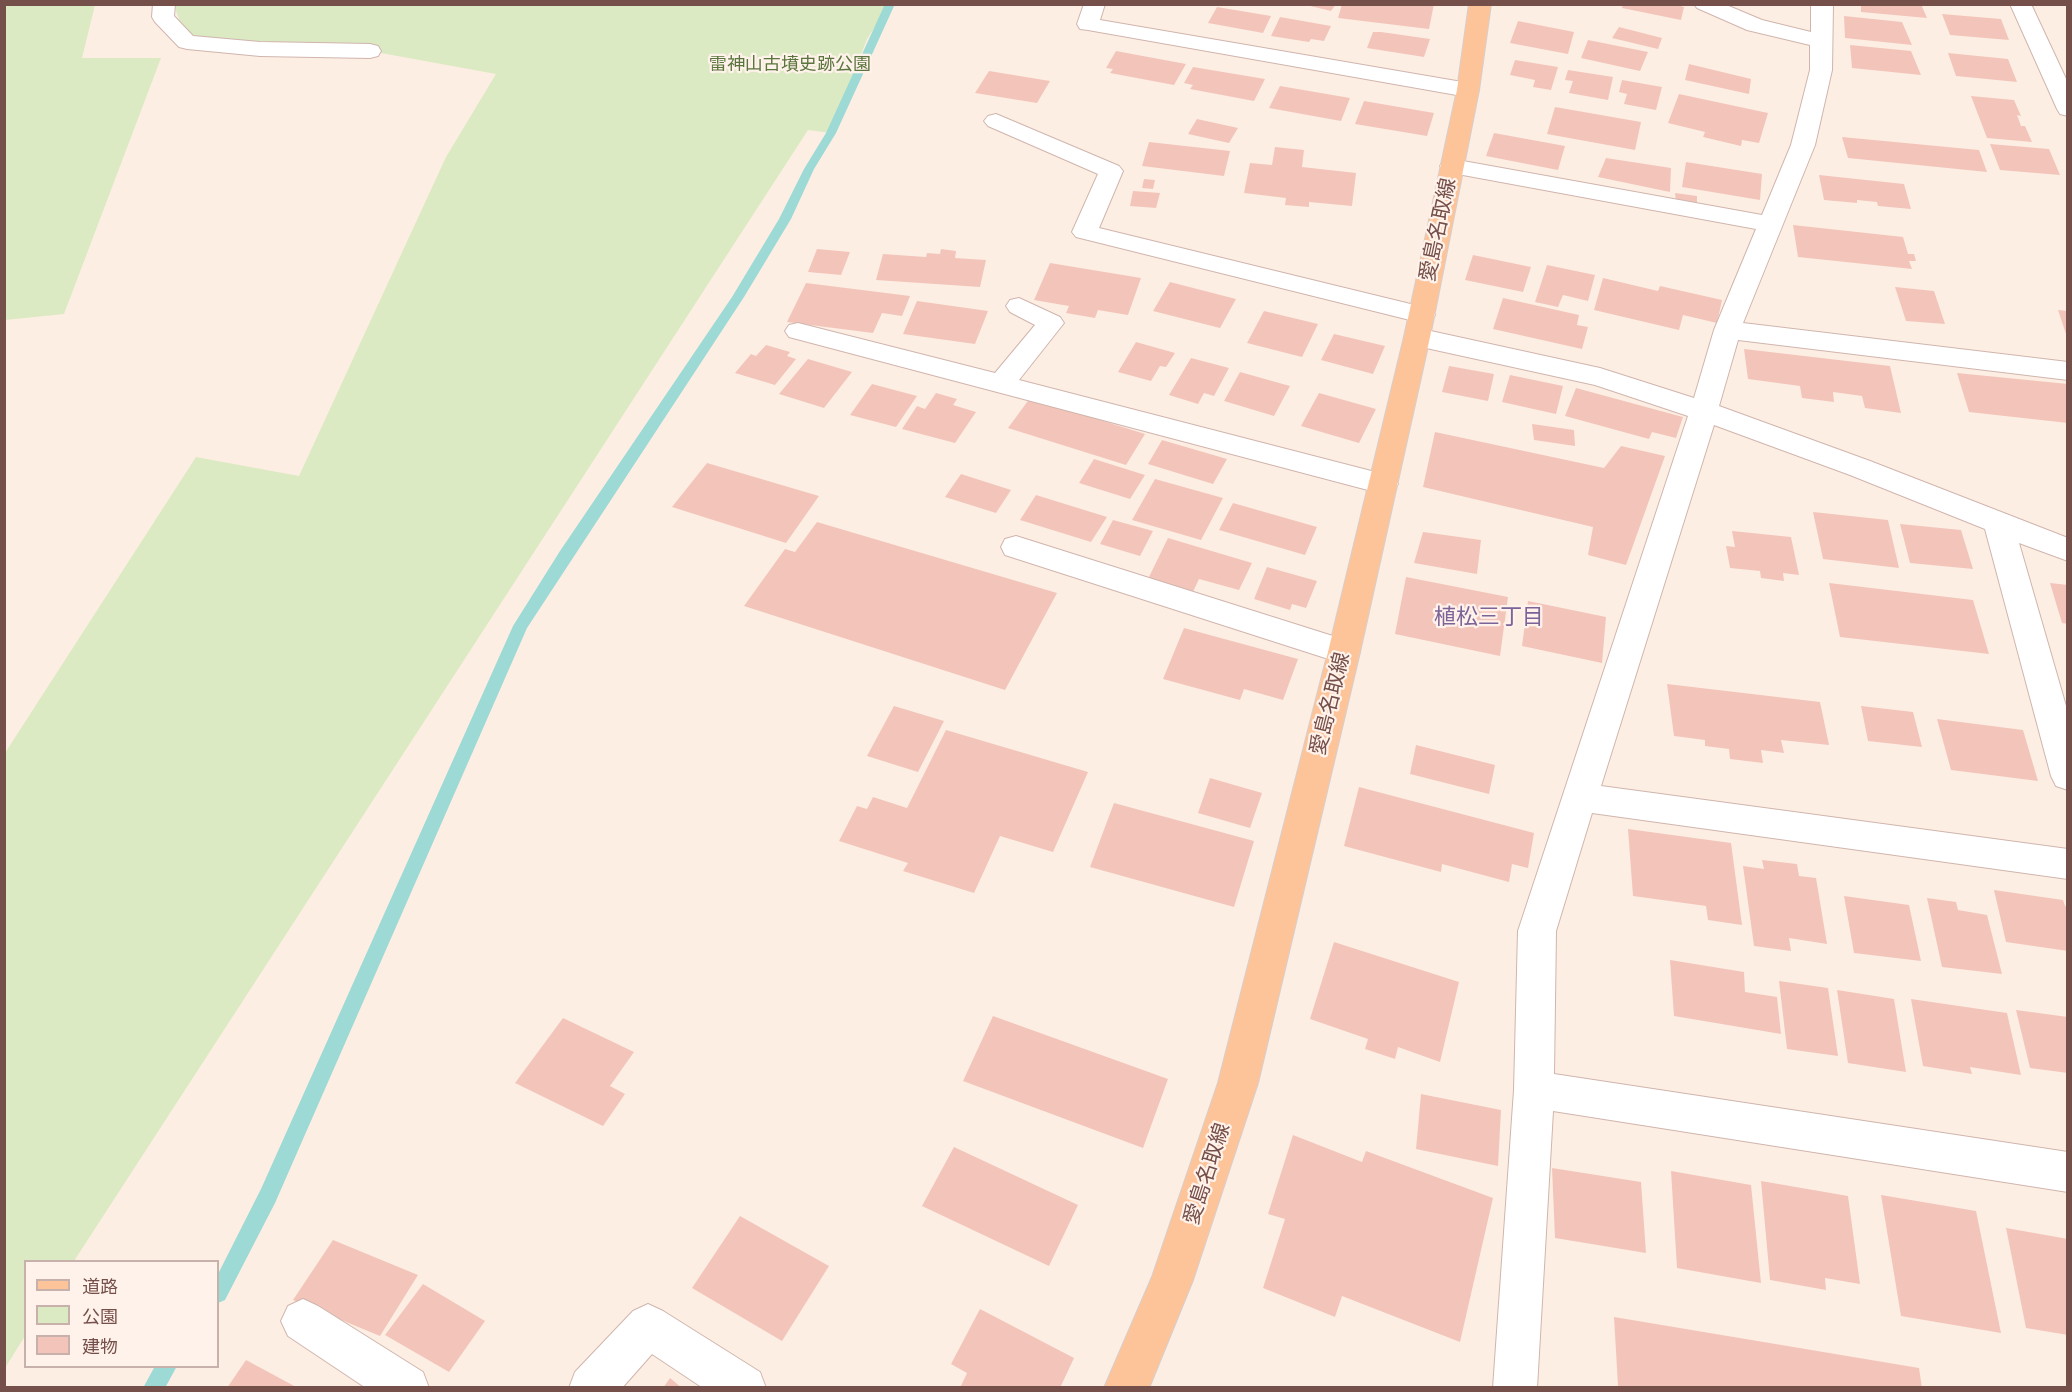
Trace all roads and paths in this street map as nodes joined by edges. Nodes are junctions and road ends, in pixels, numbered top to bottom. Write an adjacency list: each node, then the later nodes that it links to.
1 (164, 4): 8 (street)
2 (1095, 4): 9 (street)
3 (1480, 4): 9 (main road, 愛島名取線)
4 (1704, 4): 7 (street)
5 (1822, 4): 7 (street)
6 (2020, 4): 10 (street)
7 (1822, 41): 13 (street)
8 (370, 51)
9 (1468, 90): 12 (main road, 愛島名取線)
10 (2067, 109)
11 (996, 121): 15 (street)
12 (1452, 166): 13 (street); 15 (main road, 愛島名取線)
13 (1770, 224): 16 (street)
14 (1019, 306): 19 (street)
15 (1420, 326): 20 (street); 21 (main road, 愛島名取線)
16 (1727, 330): 18 (street); 20 (street)
17 (798, 331): 19 (street)
18 (2067, 371)
19 (1001, 384): 21 (street)
20 (1704, 411): 22 (street); 27 (street)
21 (1383, 484): 25 (main road, 愛島名取線)
22 (1999, 524): 24 (street); 26 (street)
23 (1016, 547): 25 (street)
24 (2067, 550)
25 (1344, 652): 35 (main road, 愛島名取線)
26 (2067, 776)
27 (1581, 797): 28 (street); 29 (street)
28 (2067, 864)
29 (1534, 1090): 30 (street); 36 (street)
30 (2067, 1172)
31 (303, 1321): 32 (street)
32 (407, 1388)
33 (591, 1388): 34 (street)
34 (744, 1388)
35 (1126, 1388)
36 (1515, 1388)

